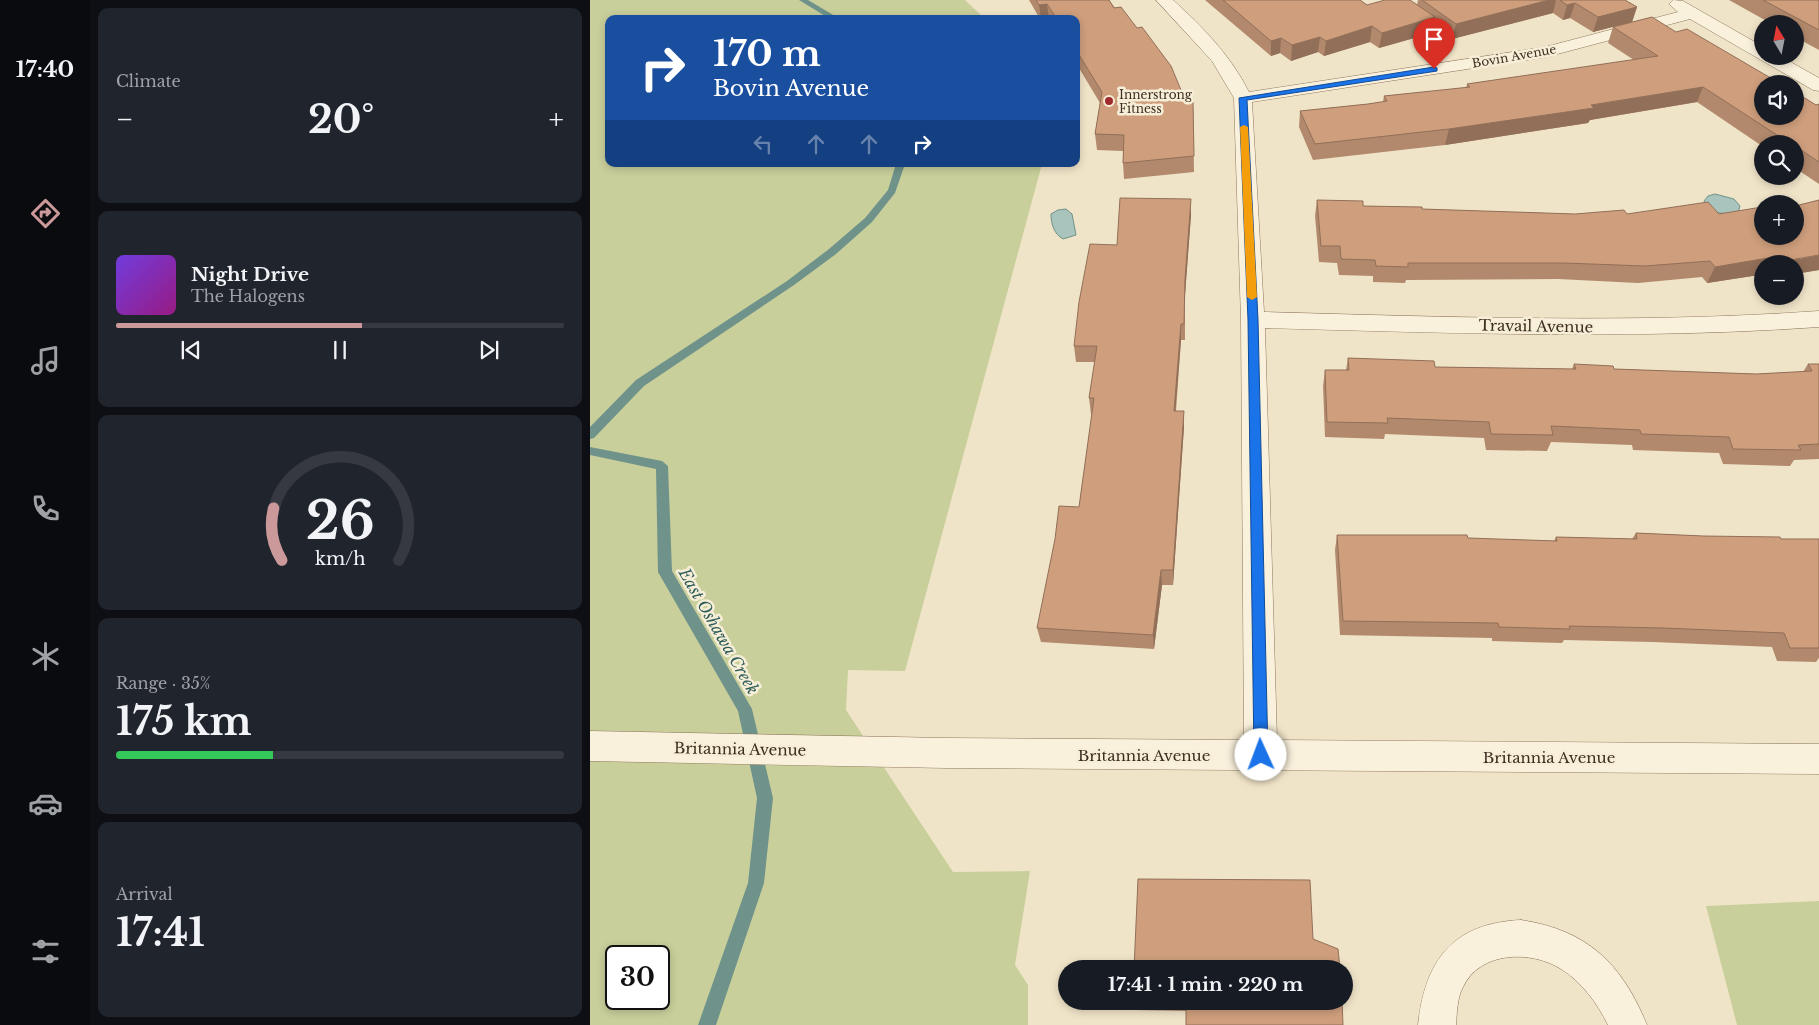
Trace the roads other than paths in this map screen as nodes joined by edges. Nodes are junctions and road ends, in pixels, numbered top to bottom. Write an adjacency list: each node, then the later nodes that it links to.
1 (1164, 0): 7 (street)
2 (1669, 0): 3 (street)
3 (1692, 13): 4 (street); 7 (street, Bovin Avenue)
4 (1754, 49)
5 (1783, 65): 6 (street)
6 (1819, 86)
7 (1243, 98): 9 (street)
8 (1819, 319): 9 (street, Travail Avenue)
9 (1253, 320): 11 (street)
10 (590, 746): 11 (street, Britannia Avenue)
11 (1261, 755): 12 (street, Britannia Avenue)
12 (1819, 759)
13 (1437, 1025): 14 (street)
14 (1628, 1025)

